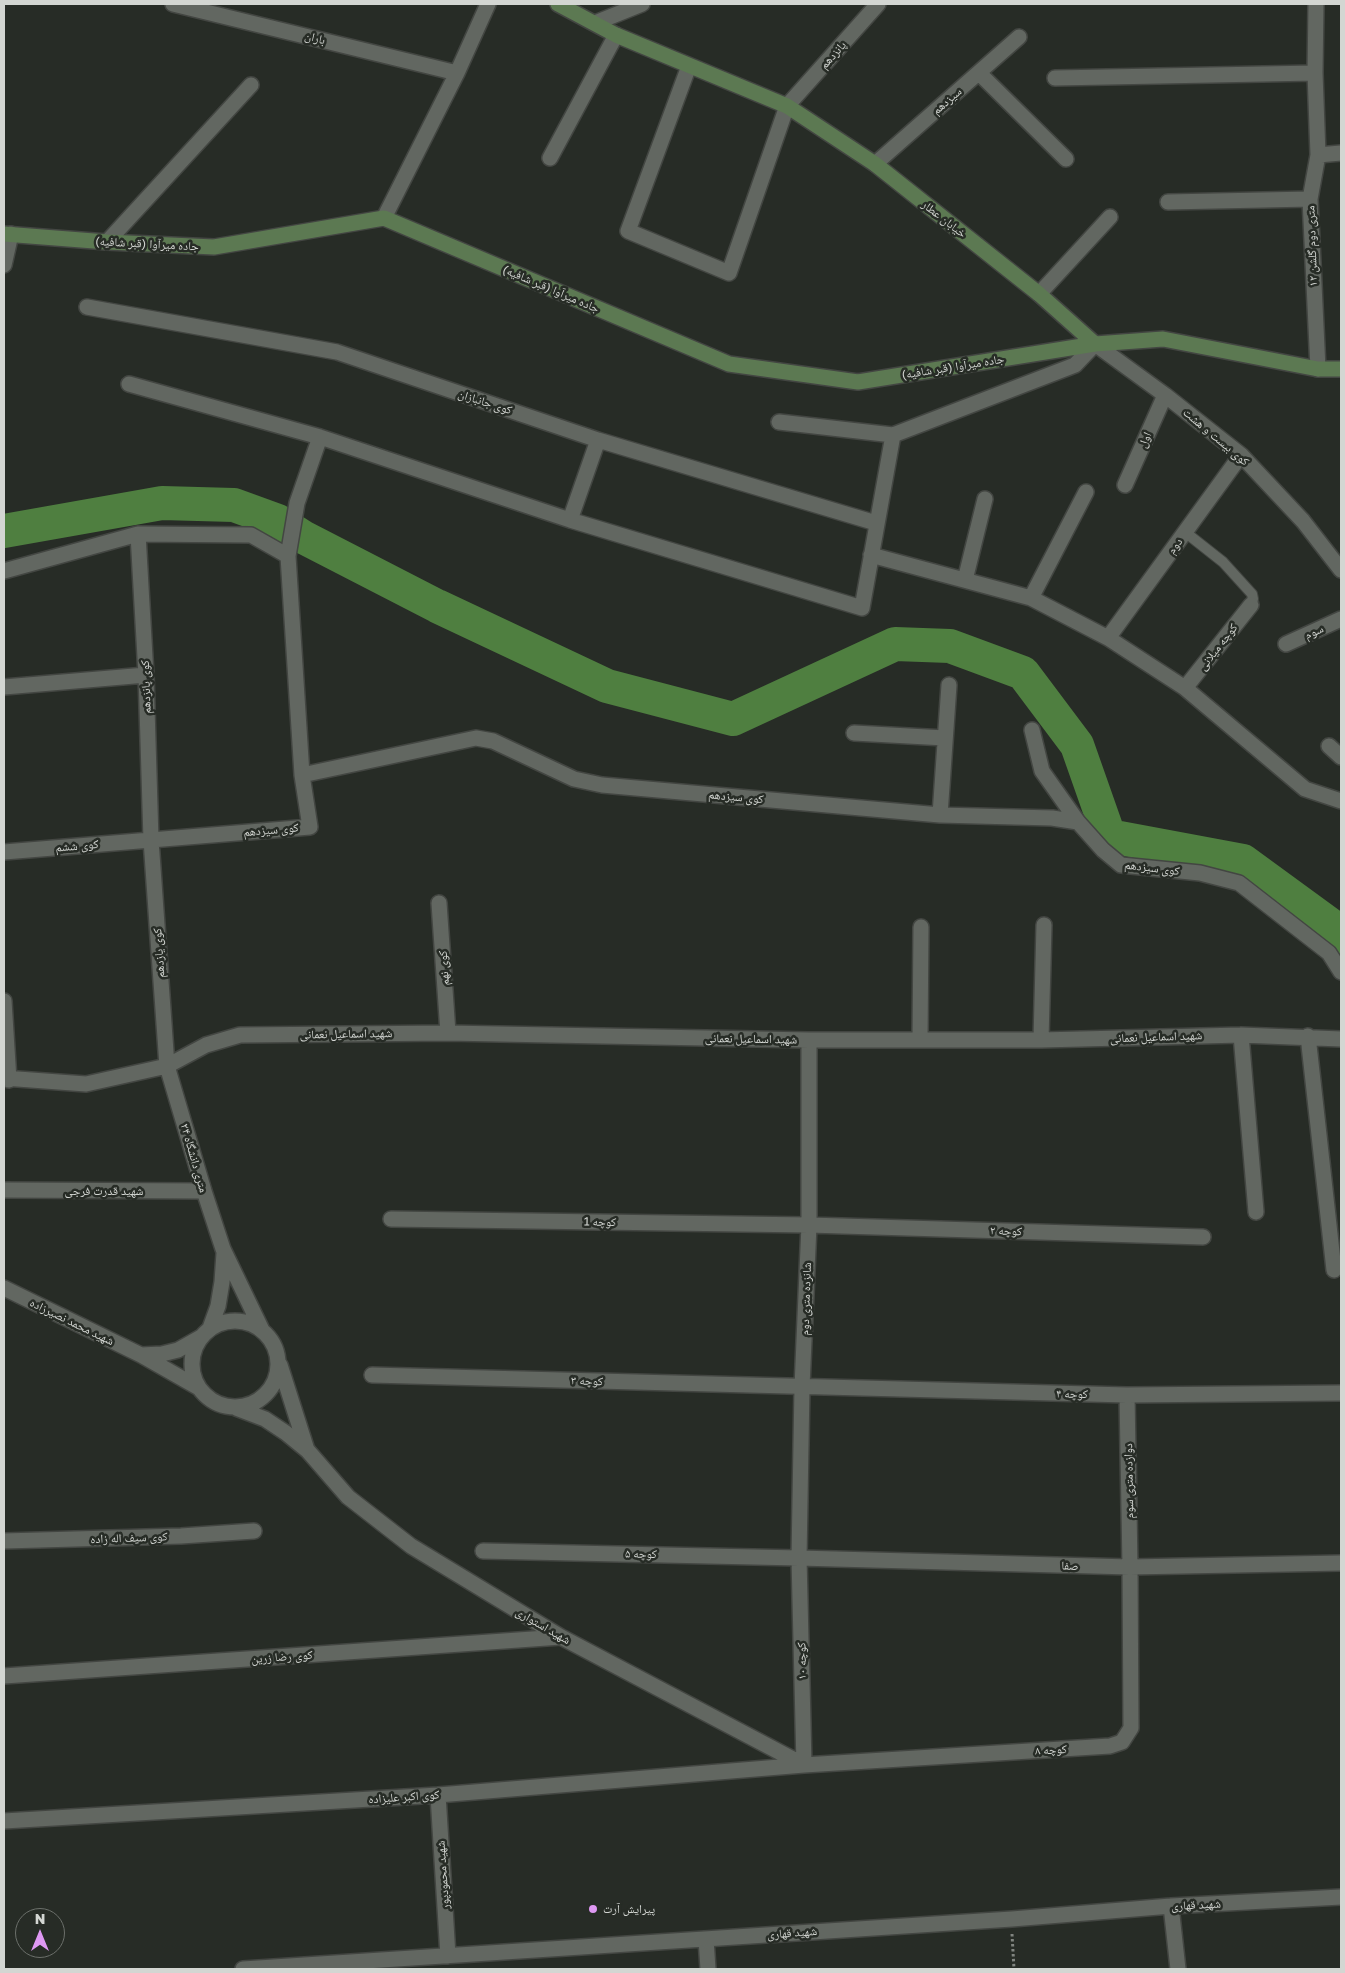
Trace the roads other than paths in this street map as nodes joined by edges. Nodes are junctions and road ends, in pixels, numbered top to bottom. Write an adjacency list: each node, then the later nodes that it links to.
1 (173, 4): 11 (street, باران)
2 (488, 4): 11 (street)
3 (558, 4): 7 (street, خیابان عطار)
4 (642, 4): 7 (street)
5 (878, 4): 16 (street, پانزدهم)
6 (1316, 4): 13 (street, ۱۲ متری دوم گلشن)
7 (595, 23): 8 (street, خیابان عطار)
8 (616, 35): 10 (street, خیابان عطار); 19 (street)
9 (1019, 37): 12 (street, سیزدهم)
10 (689, 66): 16 (street, خیابان عطار); 16 (street)
11 (456, 73): 25 (street)
12 (979, 73): 20 (street); 21 (street, سیزدهم)
13 (1315, 73): 14 (street); 18 (street, ۱۲ متری دوم گلشن)
14 (1055, 78)
15 (251, 85): 27 (street)
16 (788, 106): 21 (street, خیابان عطار)
17 (1341, 153): 18 (street)
18 (1318, 155): 22 (street, ۱۲ متری دوم گلشن)
19 (550, 158)
20 (1066, 159)
21 (875, 164): 29 (street, خیابان عطار)
22 (1310, 199): 23 (street); 32 (street, ۱۲ متری دوم گلشن)
23 (1168, 202)
24 (1110, 217): 29 (street)
25 (384, 218): 27 (street, جاده میرآوا (قبر شافیه)); 31 (street, جاده میرآوا (قبر شافیه))
26 (8, 234): 27 (street, جاده میرآوا (قبر شافیه)); 28 (street)
27 (106, 242)
28 (4, 265)
29 (1038, 294): 31 (street, خیابان عطار)
30 (87, 307): 39 (street, کوی جانبازان)
31 (1095, 344): 32 (street); 35 (street, کوی بیست و هشت); 37 (street)
32 (1318, 369): 33 (street)
33 (1341, 369)
34 (129, 384): 38 (street)
35 (1165, 395): 40 (street, کوی بیست و هشت); 41 (street, اول)
36 (779, 422): 37 (street)
37 (893, 434): 45 (street)
38 (320, 437): 44 (street); 49 (street)
39 (598, 440): 44 (street); 45 (street, کوی جانبازان)
40 (1241, 455): 46 (street, دوم); 50 (street, کوی بیست و هشت)
41 (1125, 485)
42 (1086, 492): 53 (street)
43 (985, 498): 52 (street)
44 (570, 520): 48 (street)
45 (876, 523): 48 (street)
46 (1185, 532): 54 (lane); 56 (street, دوم)
47 (138, 534): 49 (street); 51 (street); 58 (street, کوی پانزدهم)
48 (872, 554): 52 (street)
49 (288, 556): 67 (street)
50 (1341, 570)
51 (4, 571)
52 (965, 580): 53 (street)
53 (1031, 598): 56 (street)
54 (1251, 605): 61 (street, کوچه میلانی)
55 (1341, 619): 57 (street, سوم)
56 (1108, 638): 61 (street)
57 (1286, 644)
58 (146, 675): 60 (street); 71 (street, کوی پانزدهم)
59 (949, 685): 64 (street)
60 (4, 686)
61 (1185, 688): 68 (street)
62 (1032, 730): 70 (street)
63 (854, 733): 64 (street)
64 (945, 738): 69 (street)
65 (1329, 746): 66 (street)
66 (1341, 757)
67 (302, 775): 69 (street, کوی سیزدهم); 71 (street, کوی سیزدهم)
68 (1341, 801)
69 (940, 815): 70 (street, کوی سیزدهم)
70 (1078, 822): 76 (street, کوی سیزدهم)
71 (151, 840): 72 (street, کوی ششم); 85 (street, کوی یازدهم)
72 (4, 852)
73 (439, 903): 78 (street, کوی نهم)
74 (1044, 925): 84 (street)
75 (921, 927): 83 (street)
76 (1341, 972)
77 (4, 1001): 86 (street)
78 (448, 1033): 82 (street, شهید اسماعیل نعمانی); 85 (street, شهید اسماعیل نعمانی)
79 (1241, 1035): 80 (street, شهید اسماعیل نعمانی); 84 (street, شهید اسماعیل نعمانی); 89 (street)
80 (1308, 1036): 81 (street, شهید اسماعیل نعمانی); 94 (street)
81 (1341, 1039)
82 (809, 1040): 83 (street, شهید اسماعیل نعمانی); 91 (street, شانزده متری دوم)
83 (920, 1040): 84 (street, شهید اسماعیل نعمانی)
84 (1041, 1040)
85 (167, 1066): 86 (street, شهید اسماعیل نعمانی); 88 (street, ۲۴ متری دانشگاه)
86 (6, 1079)
87 (4, 1190): 88 (street, شهید قدرت فرجی)
88 (204, 1192): 93 (street, ۲۴ متری دانشگاه)
89 (1256, 1212)
90 (391, 1220): 91 (street, کوچه 1)
91 (809, 1225): 92 (street, کوچه ۲); 101 (street, شانزده متری دوم)
92 (1203, 1237)
93 (223, 1249): 96 (street, ۲۴ متری دانشگاه); 97 (street, ۲۴ متری دانشگاه)
94 (1334, 1270)
95 (4, 1288): 98 (street, شهید محمد نصیرزاده)
96 (261, 1328): 97 (street); 99 (street)
97 (206, 1332): 98 (street); 102 (street)
98 (141, 1355): 102 (street, شهید محمد نصیرزاده)
99 (279, 1363): 105 (street); 106 (street, شهید استواری)
100 (372, 1374): 101 (street, کوچه ۳)
101 (802, 1387): 104 (street, کوچه ۴); 110 (street, شانزده متری دوم)
102 (199, 1388): 105 (street)
103 (1341, 1393): 104 (street, کوچه ۴)
104 (1127, 1395): 112 (street, دوازده متری سوم)
105 (236, 1408): 106 (street, شهید استواری)
106 (308, 1451): 113 (street, شهید استواری)
107 (254, 1531): 108 (street, کوی سیف اله زاده)
108 (4, 1541)
109 (483, 1551): 110 (street, کوچه ۵)
110 (799, 1558): 112 (street, صفا); 115 (street, کوچه ۱۰)
111 (1341, 1563): 112 (street, صفا)
112 (1130, 1567): 115 (street, کوچه ۸)
113 (561, 1638): 114 (street, کوی رضا زرین); 115 (street, شهید استواری)
114 (4, 1676)
115 (804, 1764): 116 (street, کوی اکبر علیزاده)
116 (438, 1795): 117 (street, کوی اکبر علیزاده); 121 (street, شهید محمودپور)
117 (4, 1821)
118 (1341, 1897): 119 (street, شهید قهاری)
119 (1171, 1906): 120 (street, شهید قهاری); 125 (street)
120 (706, 1939): 121 (street, شهید قهاری); 124 (street)
121 (448, 1956): 122 (street, شهید قهاری)
122 (279, 1968): 123 (street, شهید قهاری)
123 (242, 1969)
124 (708, 1969)
125 (1178, 1969)

